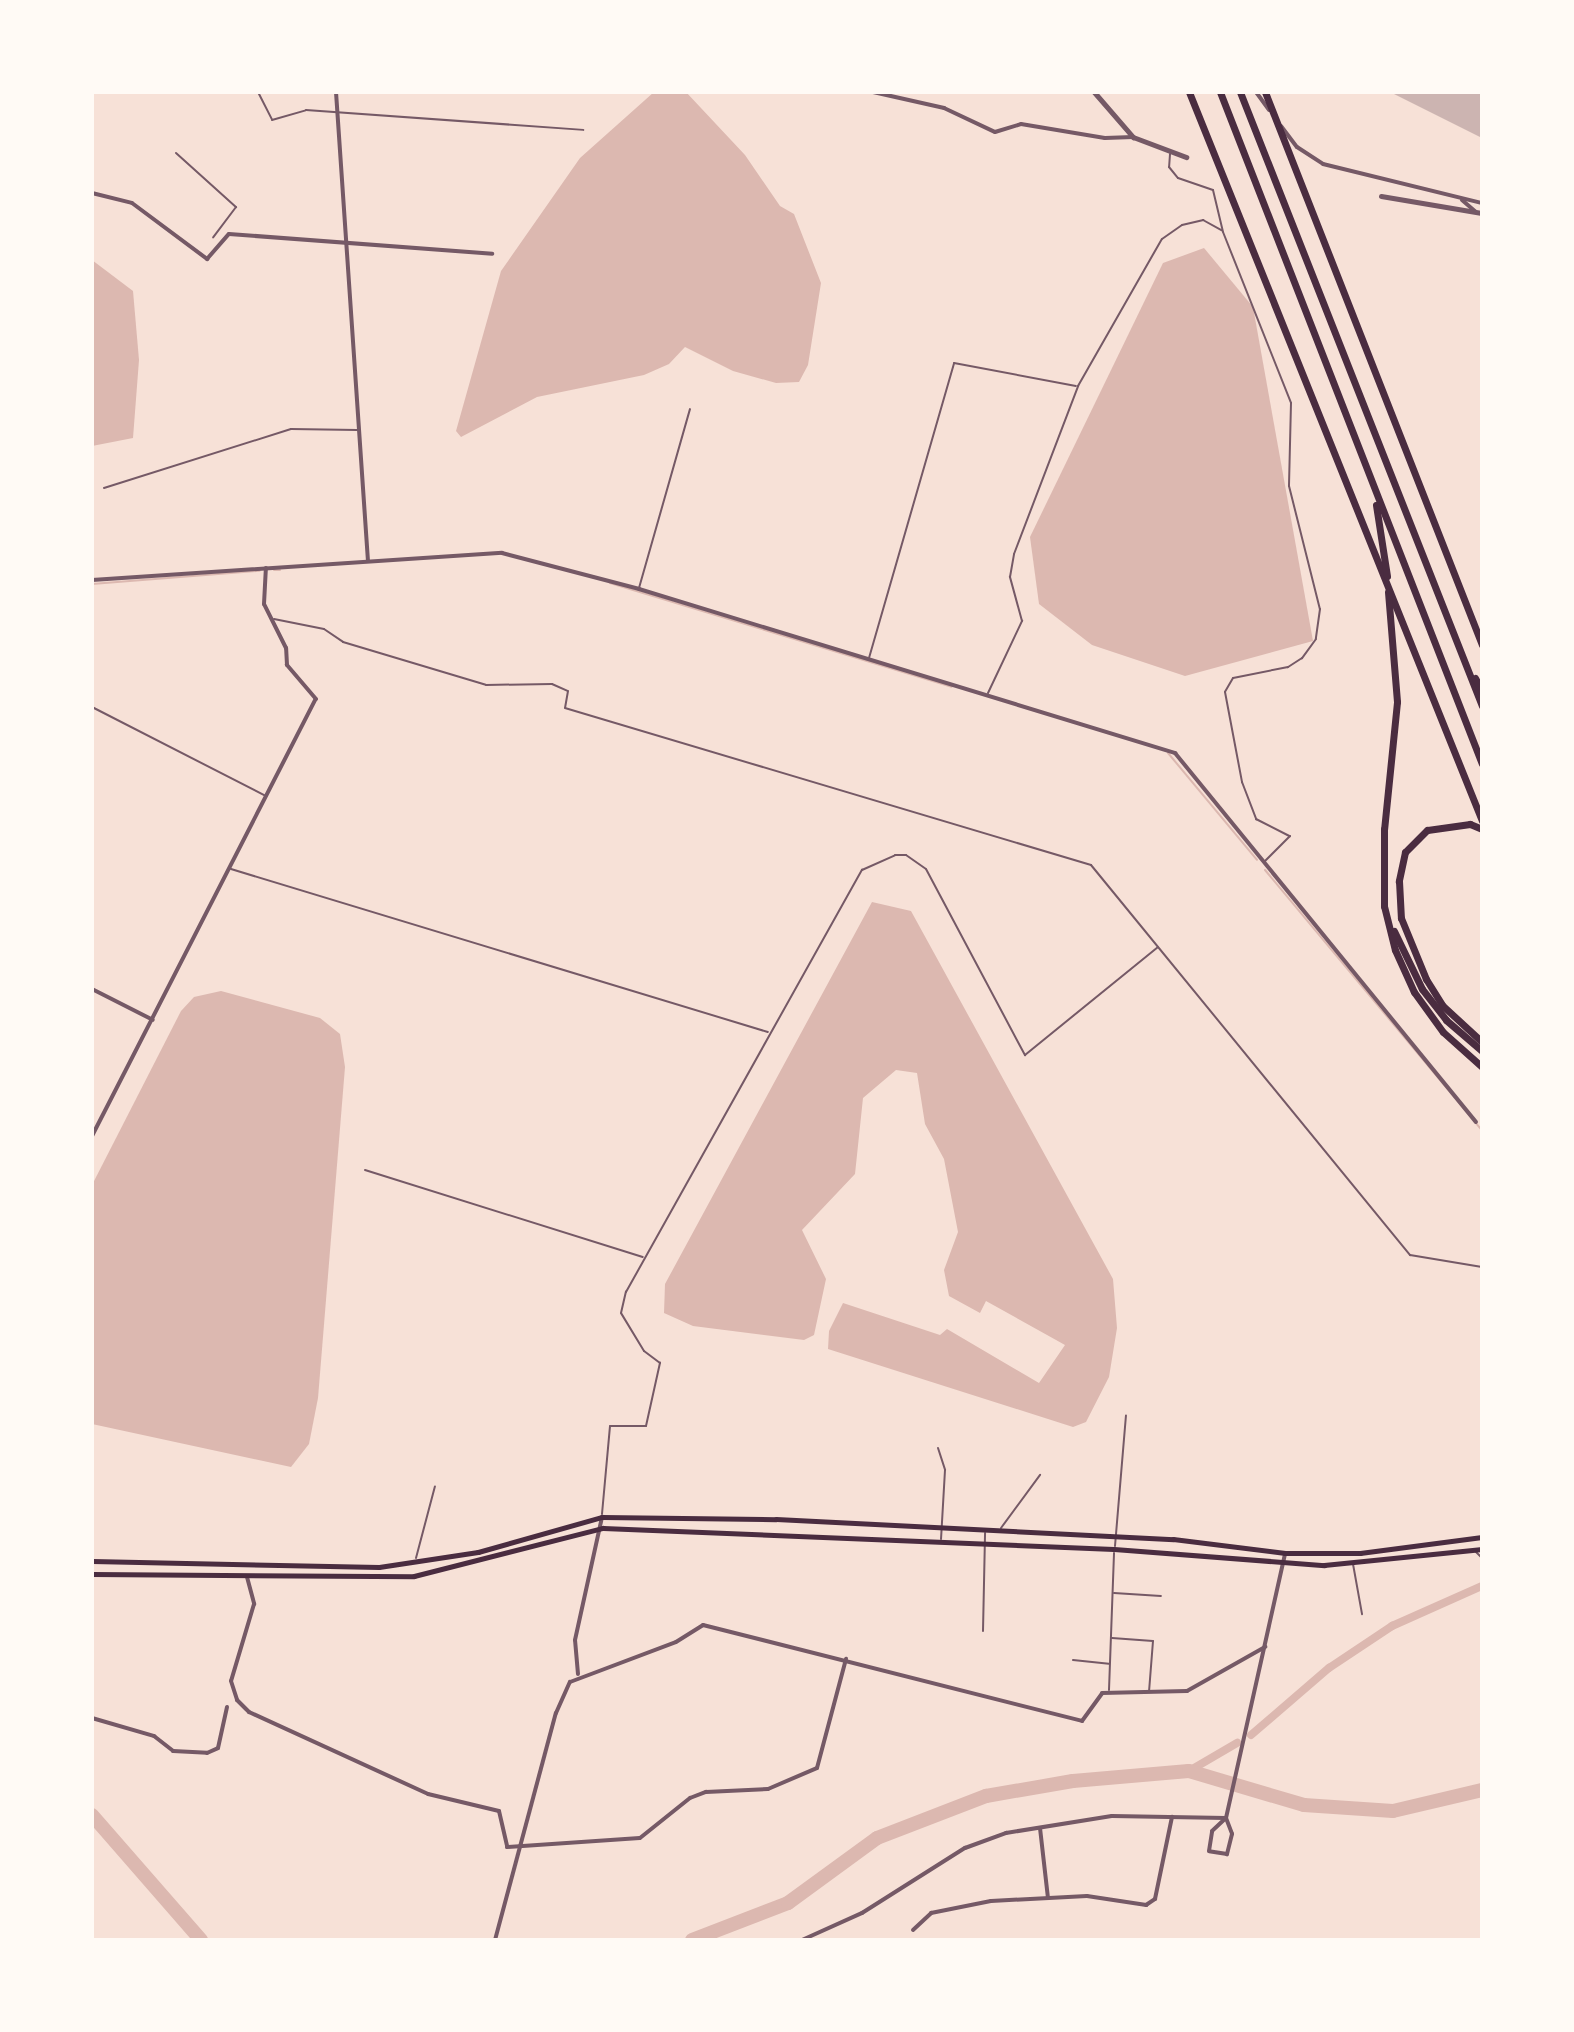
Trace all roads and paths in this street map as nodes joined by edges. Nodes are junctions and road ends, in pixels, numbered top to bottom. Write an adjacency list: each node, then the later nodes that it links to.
1 (258, 92): 10 (lane)
2 (336, 92): 10 (street)
3 (873, 92): 12 (street)
4 (1094, 92): 12 (street)
5 (1189, 92): 44 (highway)
6 (1220, 92): 29 (highway)
7 (1240, 92): 35 (highway)
8 (1256, 92): 18 (street)
9 (1265, 92): 36 (highway)
10 (337, 112): 11 (lane); 23 (street)
11 (583, 130)
12 (1133, 137): 14 (street)
13 (176, 153): 22 (lane)
14 (1170, 153): 15 (street); 21 (lane)
15 (1186, 157)
16 (92, 193): 23 (street)
17 (1381, 196): 20 (street)
18 (1456, 197): 19 (street); 20 (street)
19 (1482, 203)
20 (1479, 213)
21 (1223, 232): 25 (lane); 46 (lane)
22 (213, 237)
23 (348, 243): 24 (street); 27 (street)
24 (492, 254)
25 (1078, 386): 37 (lane); 39 (lane)
26 (690, 409): 33 (lane)
27 (357, 430): 28 (lane); 30 (street)
28 (104, 488)
29 (1374, 491): 42 (highway); 48 (highway)
30 (368, 561): 31 (street); 33 (street)
31 (266, 568): 32 (street); 34 (street)
32 (92, 580)
33 (639, 589): 37 (street)
34 (272, 619): 43 (street); 49 (lane)
35 (1457, 644): 38 (highway); 40 (highway)
36 (1482, 645)
37 (869, 659): 39 (street)
38 (1482, 691)
39 (987, 694): 46 (street)
40 (1482, 706)
41 (92, 707): 43 (lane)
42 (1482, 764)
43 (267, 797): 47 (street)
44 (1482, 821)
45 (1482, 829): 53 (highway)
46 (1264, 862): 56 (street)
47 (230, 869): 51 (street); 52 (lane)
48 (1384, 906): 54 (highway); 55 (highway)
49 (1159, 946): 52 (lane); 60 (lane)
50 (92, 989): 51 (street)
51 (153, 1020): 57 (street)
52 (770, 1032): 59 (lane)
53 (1482, 1042)
54 (1482, 1051)
55 (1482, 1067)
56 (1476, 1122)
57 (92, 1136)
58 (365, 1170): 59 (lane)
59 (645, 1257): 65 (lane)
60 (1482, 1267)
61 (1126, 1415): 72 (lane)
62 (938, 1448): 67 (lane)
63 (1040, 1475): 70 (lane)
64 (435, 1486): 83 (lane)
65 (602, 1517): 66 (street); 67 (main road); 69 (main road)
66 (603, 1528): 73 (main road); 75 (main road); 97 (street)
67 (942, 1530): 68 (main road); 73 (lane)
68 (985, 1532): 70 (main road); 74 (lane)
69 (539, 1533): 75 (main road); 83 (main road)
70 (998, 1533): 72 (main road)
71 (1482, 1537): 79 (main road)
72 (1118, 1538): 76 (lane); 79 (main road)
73 (941, 1540): 74 (main road)
74 (985, 1542): 76 (main road); 91 (lane)
75 (542, 1545): 87 (main road)
76 (1114, 1549): 84 (main road); 88 (lane)
77 (1482, 1549): 78 (main road)
78 (1474, 1550): 80 (lane); 82 (main road)
79 (1285, 1553): 84 (street)
80 (1482, 1558)
81 (92, 1561): 85 (main road)
82 (1353, 1563): 84 (main road); 90 (lane)
83 (414, 1564): 85 (main road)
84 (1284, 1564): 93 (street)
85 (247, 1565): 87 (main road)
86 (92, 1574): 87 (main road)
87 (247, 1577): 105 (street)
88 (1113, 1593): 89 (lane); 92 (lane)
89 (1161, 1596)
90 (1362, 1614)
91 (983, 1631)
92 (1111, 1638): 96 (lane); 99 (lane)
93 (1265, 1647): 99 (street); 103 (street)
94 (846, 1659): 97 (street); 98 (street); 105 (street)
95 (1073, 1660): 96 (lane)
96 (1110, 1664): 98 (lane)
97 (578, 1675): 105 (street)
98 (1109, 1691): 99 (street)
99 (1149, 1694)
100 (227, 1707): 101 (street)
101 (92, 1718)
102 (1172, 1817): 103 (street); 104 (street); 106 (street)
103 (1226, 1818): 103 (street)
104 (1040, 1828): 106 (street); 109 (street)
105 (519, 1844): 108 (street)
106 (1048, 1898): 107 (street)
107 (913, 1930)
108 (495, 1940)
109 (802, 1940)

